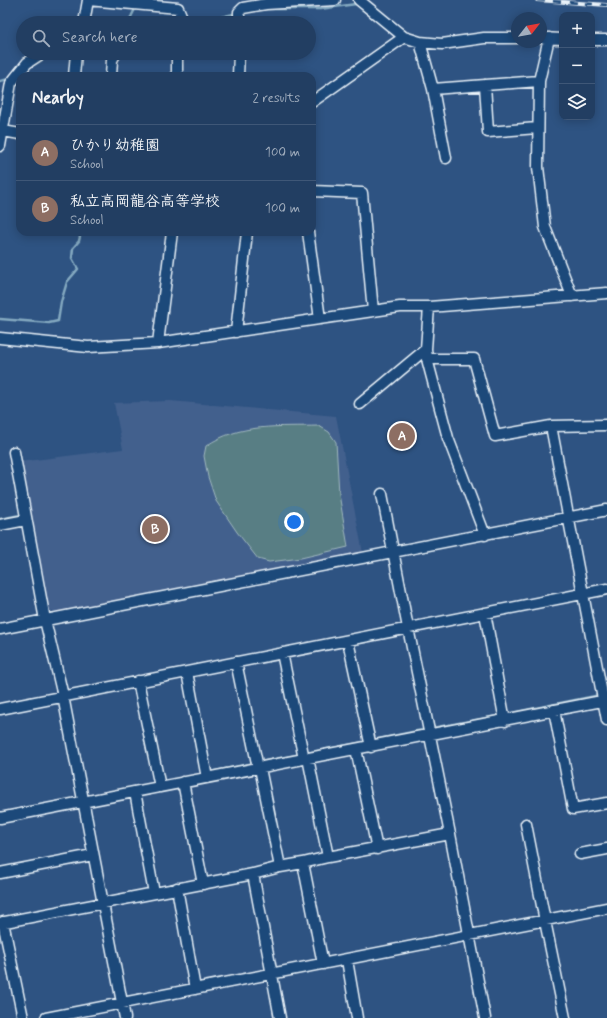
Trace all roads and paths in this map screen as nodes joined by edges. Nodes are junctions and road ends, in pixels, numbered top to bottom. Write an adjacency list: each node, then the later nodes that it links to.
1 (88, 0): 4 (street); 5 (street)
2 (335, 0): 6 (street)
3 (359, 0): 7 (street)
4 (85, 16)
5 (180, 16)
6 (239, 16)
7 (404, 37): 13 (street); 29 (street)
8 (511, 38): 13 (street)
9 (547, 38): 10 (street)
10 (559, 39)
11 (595, 40): 12 (street)
12 (607, 40)
13 (420, 42): 28 (street)
14 (544, 48): 26 (street)
15 (32, 60): 20 (street)
16 (75, 60): 21 (street)
17 (112, 60): 22 (street)
18 (177, 60): 23 (street)
19 (238, 60): 24 (street)
20 (20, 72)
21 (74, 72)
22 (111, 72)
23 (177, 72)
24 (238, 72)
25 (16, 77): 31 (street)
26 (539, 81): 27 (street); 30 (street)
27 (485, 85): 28 (street); 30 (street)
28 (433, 89): 34 (street)
29 (316, 99)
30 (538, 128): 40 (street)
31 (2, 131): 32 (street); 33 (street)
32 (16, 133)
33 (0, 146)
34 (446, 158)
35 (316, 191): 43 (street)
36 (171, 236): 47 (street)
37 (247, 236): 45 (street)
38 (309, 236): 44 (street)
39 (607, 293): 40 (street); 41 (street)
40 (572, 296): 42 (street)
41 (607, 298)
42 (429, 307): 43 (street); 48 (street)
43 (373, 311): 44 (street)
44 (320, 319): 45 (street)
45 (236, 332): 47 (street)
46 (0, 338): 47 (street)
47 (158, 343)
48 (426, 349): 49 (street); 50 (street)
49 (427, 359): 52 (street); 59 (street)
50 (360, 404)
51 (607, 425): 52 (street)
52 (551, 426): 56 (street)
53 (14, 452): 57 (street)
54 (382, 494): 60 (street)
55 (607, 510): 56 (street)
56 (568, 518): 59 (street); 62 (street)
57 (26, 520): 58 (street); 64 (street)
58 (0, 524)
59 (485, 535): 60 (street)
60 (393, 552): 64 (street); 65 (street)
61 (607, 589): 62 (street)
62 (583, 594): 63 (street); 73 (street)
63 (485, 613): 65 (street); 76 (street)
64 (45, 620): 66 (street); 72 (street)
65 (408, 628): 67 (street); 78 (street)
66 (0, 629)
67 (348, 641): 68 (street); 79 (street)
68 (282, 653): 69 (street); 81 (street)
69 (236, 662): 70 (street); 82 (street)
70 (187, 672): 71 (street); 83 (street)
71 (138, 681): 72 (street); 85 (street)
72 (63, 696): 74 (street); 87 (street)
73 (604, 698): 75 (street); 77 (street)
74 (0, 709)
75 (554, 710): 76 (street); 88 (street)
76 (504, 717): 78 (street)
77 (607, 720)
78 (428, 731): 79 (street); 91 (street)
79 (370, 742): 80 (street)
80 (356, 749): 81 (street); 92 (street)
81 (304, 756): 82 (street); 96 (street)
82 (258, 766): 83 (street); 98 (street)
83 (206, 774): 84 (street)
84 (183, 782): 85 (street); 101 (street)
85 (160, 787): 86 (street)
86 (135, 792): 87 (street); 103 (street)
87 (83, 802): 89 (street); 95 (street)
88 (607, 803)
89 (0, 818)
90 (526, 824): 106 (street)
91 (450, 834): 92 (street); 108 (street)
92 (376, 849): 96 (street)
93 (607, 849): 94 (street)
94 (580, 854)
95 (93, 855): 99 (street); 104 (street)
96 (328, 857): 97 (street)
97 (304, 864): 98 (street); 110 (street)
98 (280, 867): 100 (street)
99 (0, 873)
100 (253, 874): 101 (street); 111 (street)
101 (203, 884): 102 (street)
102 (177, 888): 103 (street); 112 (street)
103 (154, 893): 104 (street)
104 (103, 902): 107 (street); 113 (street)
105 (607, 908): 106 (street)
106 (545, 921): 108 (street); 120 (street)
107 (2, 923): 114 (street)
108 (469, 935): 109 (street); 119 (street)
109 (347, 960): 110 (street); 118 (street)
110 (323, 964): 111 (street)
111 (271, 974): 112 (street); 117 (street)
112 (195, 988): 113 (street)
113 (122, 1003): 115 (street); 116 (street)
114 (23, 1018)
115 (46, 1018)
116 (125, 1018)
117 (280, 1018)
118 (357, 1018)
119 (485, 1018)
120 (565, 1018)

